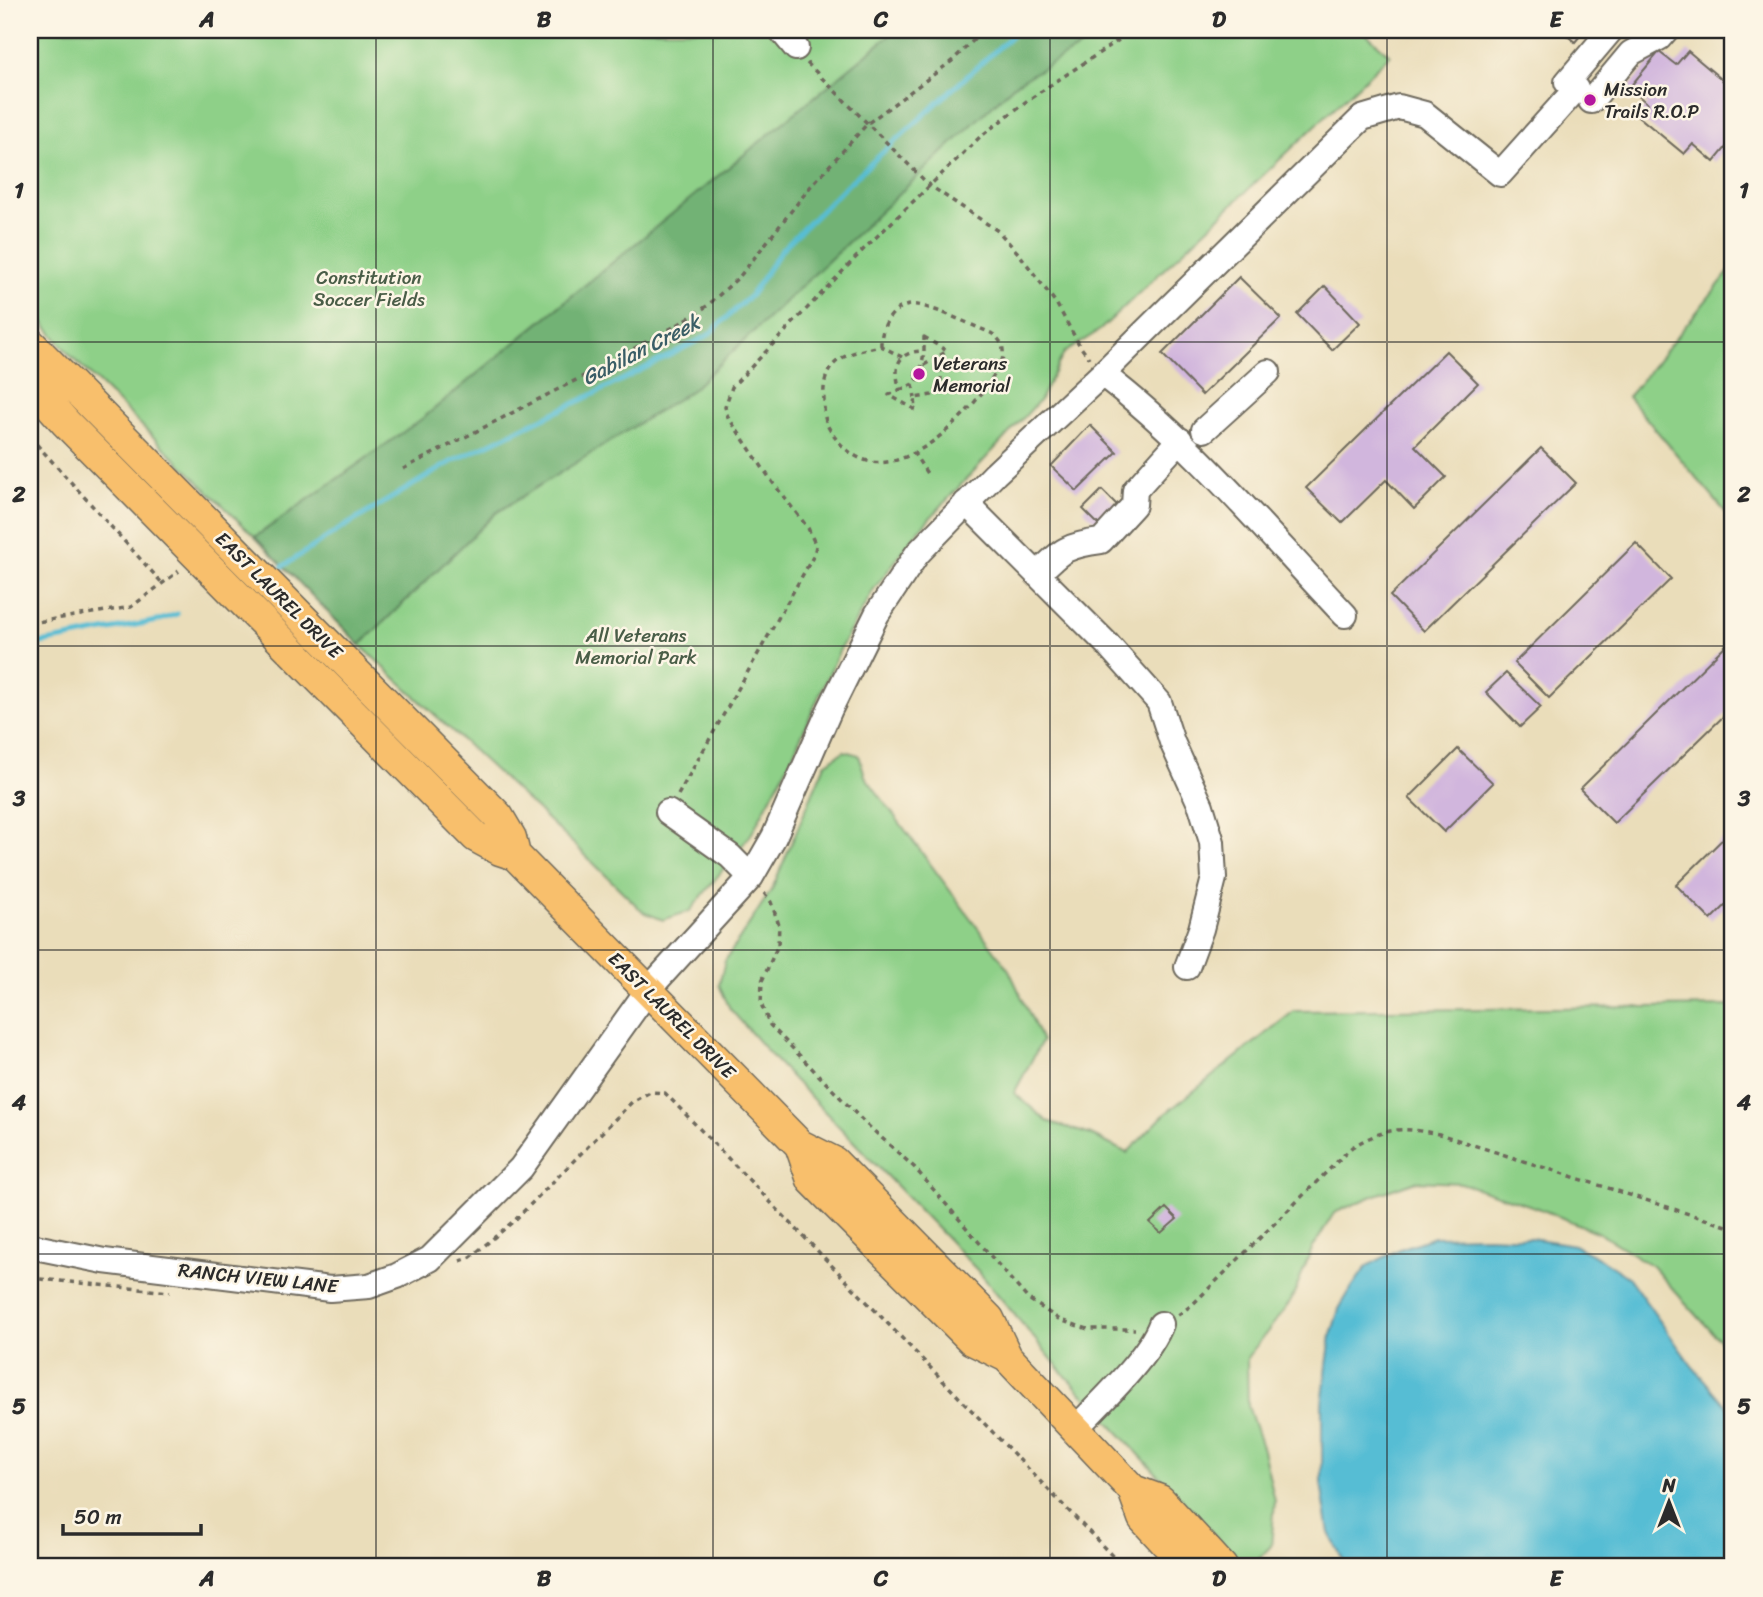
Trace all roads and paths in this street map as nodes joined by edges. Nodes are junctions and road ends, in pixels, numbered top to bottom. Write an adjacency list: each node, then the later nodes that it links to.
1 (984, 30): 7 (path)
2 (1134, 30): 8 (path)
3 (1611, 30): 6 (street)
4 (1666, 30): 6 (street)
5 (789, 39): 7 (path)
6 (1578, 91): 16 (street, RANCH VIEW LANE)
7 (868, 123): 8 (path); 24 (path)
8 (929, 185): 16 (path); 32 (path)
9 (30, 343): 33 (main road, EAST LAUREL DRIVE)
10 (881, 346): 12 (path); 23 (path); 23 (path)
11 (924, 351): 12 (path); 13 (path); 14 (path)
12 (902, 357): 19 (path)
13 (936, 358): 14 (path); 20 (path)
14 (924, 365): 18 (path)
15 (1268, 372): 22 (street)
16 (1102, 374): 22 (street); 26 (street, RANCH VIEW LANE)
17 (30, 383): 27 (main road, EAST LAUREL DRIVE)
18 (913, 384): 19 (path); 20 (path)
19 (900, 390): 20 (path)
20 (915, 398)
21 (30, 437): 29 (path)
22 (1182, 442): 28 (street); 30 (street)
23 (913, 452): 25 (path)
24 (403, 469)
25 (928, 475)
26 (966, 503): 28 (street); 34 (street, RANCH VIEW LANE)
27 (198, 557): 29 (path); 33 (main road, EAST LAUREL DRIVE)
28 (1038, 574): 35 (street)
29 (163, 584): 31 (path)
30 (1345, 615)
31 (30, 623)
32 (668, 812): 34 (street)
33 (515, 855): 36 (main road, EAST LAUREL DRIVE)
34 (751, 877): 36 (street, RANCH VIEW LANE); 42 (path)
35 (1187, 967)
36 (648, 990): 38 (street, RANCH VIEW LANE); 43 (main road, EAST LAUREL DRIVE)
37 (1733, 1228): 42 (path)
38 (30, 1246)
39 (459, 1262): 45 (path)
40 (30, 1278): 41 (path)
41 (176, 1293)
42 (1161, 1324): 43 (street)
43 (1075, 1429): 44 (main road, EAST LAUREL DRIVE)
44 (1133, 1490): 46 (main road, EAST LAUREL DRIVE); 47 (main road, EAST LAUREL DRIVE)
45 (1123, 1567)
46 (1188, 1567)
47 (1222, 1567)

